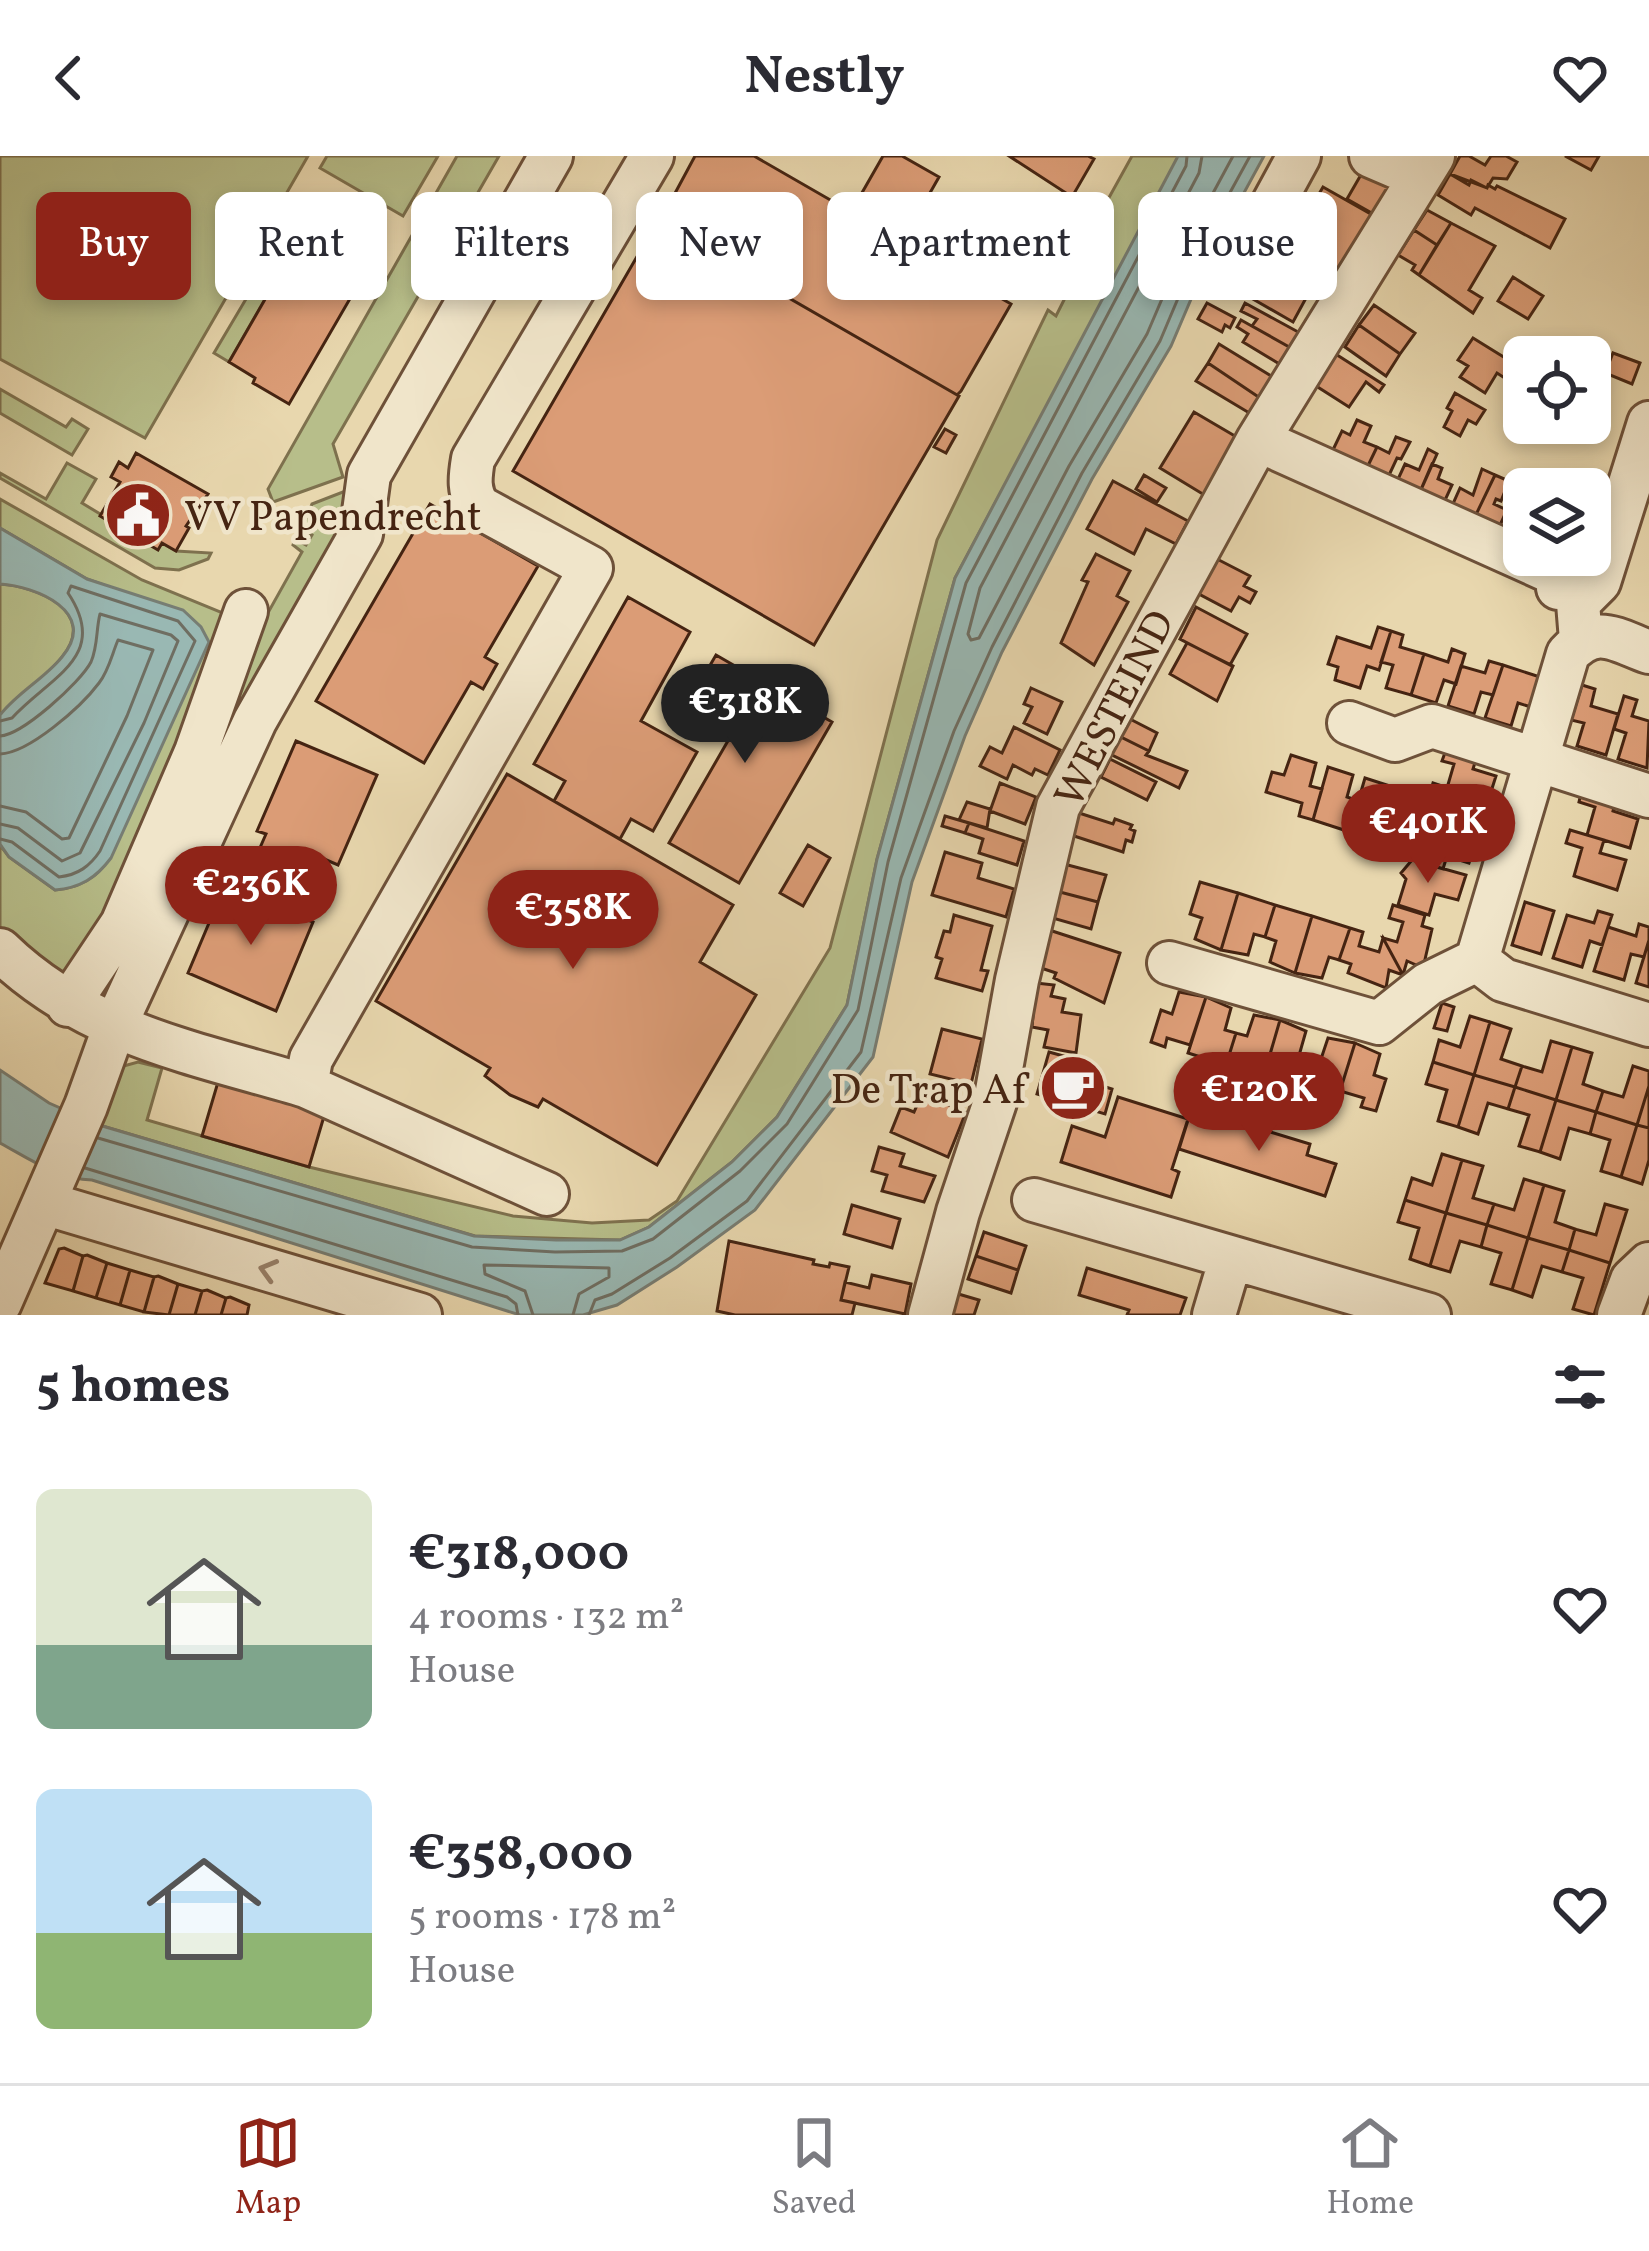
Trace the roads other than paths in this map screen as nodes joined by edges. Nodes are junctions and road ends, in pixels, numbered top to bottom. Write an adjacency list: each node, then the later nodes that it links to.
1 (551, 156): 21 (street)
2 (652, 156): 22 (street)
3 (1299, 156): 6 (street)
4 (1372, 156): 5 (street)
5 (1426, 166): 8 (street, WESTEIND)
6 (1279, 192)
7 (1649, 423): 11 (street)
8 (1258, 440): 9 (street); 30 (street, WESTEIND)
9 (1558, 589)
10 (246, 611): 19 (street)
11 (1581, 640): 12 (street); 14 (street)
12 (1649, 652)
13 (1349, 723): 14 (street)
14 (1535, 758): 15 (street); 17 (street)
15 (1649, 796)
16 (0, 950): 19 (street)
17 (1477, 960): 18 (street); 20 (street)
18 (1169, 963)
19 (68, 1005): 21 (street)
20 (1649, 1025)
21 (115, 1028): 22 (street); 23 (street)
22 (306, 1086): 24 (street)
23 (48, 1193): 28 (street); 29 (street, one-way to 23)
24 (547, 1194)
25 (1034, 1200): 26 (street)
26 (1231, 1258): 31 (street); 32 (street)
27 (1649, 1264): 33 (street)
28 (0, 1303)
29 (420, 1315)
30 (930, 1315)
31 (1214, 1315)
32 (1429, 1315)
33 (1619, 1315)

